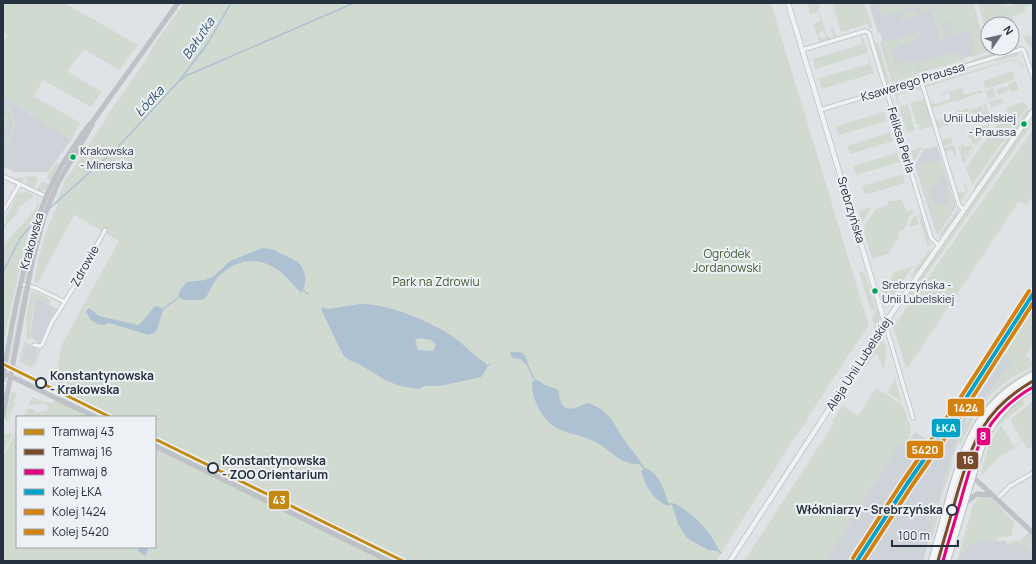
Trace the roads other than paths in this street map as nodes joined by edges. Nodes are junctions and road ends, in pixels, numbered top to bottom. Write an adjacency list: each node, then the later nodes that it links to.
1 (178, 3): 9 (main road, Krakowska)
2 (788, 3): 3 (street, Srebrzyńska)
3 (802, 50): 6 (street, Feliksa Perla); 7 (street, Srebrzyńska)
4 (1033, 77): 5 (street, Ksawerego Praussa)
5 (921, 80): 6 (street, Ksawerego Praussa); 14 (street)
6 (886, 90): 7 (street, Ksawerego Praussa); 17 (street, Feliksa Perla)
7 (820, 110): 21 (street, Srebrzyńska)
8 (1033, 111): 14 (street, Aleja Unii Lubelskiej)
9 (93, 121): 12 (main road, Krakowska); 13 (main road, Krakowska)
10 (3, 176): 11 (street)
11 (20, 184): 12 (street); 15 (street)
12 (46, 197): 13 (street); 18 (main road, Krakowska)
13 (50, 202): 19 (main road, Krakowska)
14 (964, 210): 17 (street, Aleja Unii Lubelskiej)
15 (3, 212)
16 (105, 230): 20 (street, Zdrowie)
17 (939, 246): 21 (street, Aleja Unii Lubelskiej)
18 (21, 284): 19 (street); 23 (main road, Krakowska)
19 (28, 286): 20 (street); 25 (main road, Krakowska)
20 (65, 302): 22 (street, Zdrowie)
21 (885, 323): 30 (street, Srebrzyńska); 39 (street, Aleja Unii Lubelskiej)
22 (34, 345)
23 (4, 372): 25 (main road); 26 (main road, Krakowska)
24 (1033, 375): 32 (main road)
25 (11, 376): 28 (main road, Krakowska); 29 (main road)
26 (3, 380)
27 (1033, 388): 34 (main road)
28 (3, 416)
29 (94, 416)
30 (913, 418)
31 (156, 446): 38 (main road)
32 (958, 470): 34 (main road); 40 (main road)
33 (1033, 473): 35 (street)
34 (972, 476): 35 (main road); 36 (main road)
35 (995, 498): 36 (main road); 37 (main road)
36 (965, 503): 41 (main road)
37 (1033, 533)
38 (389, 561)
39 (730, 561)
40 (932, 561)
41 (948, 561)

